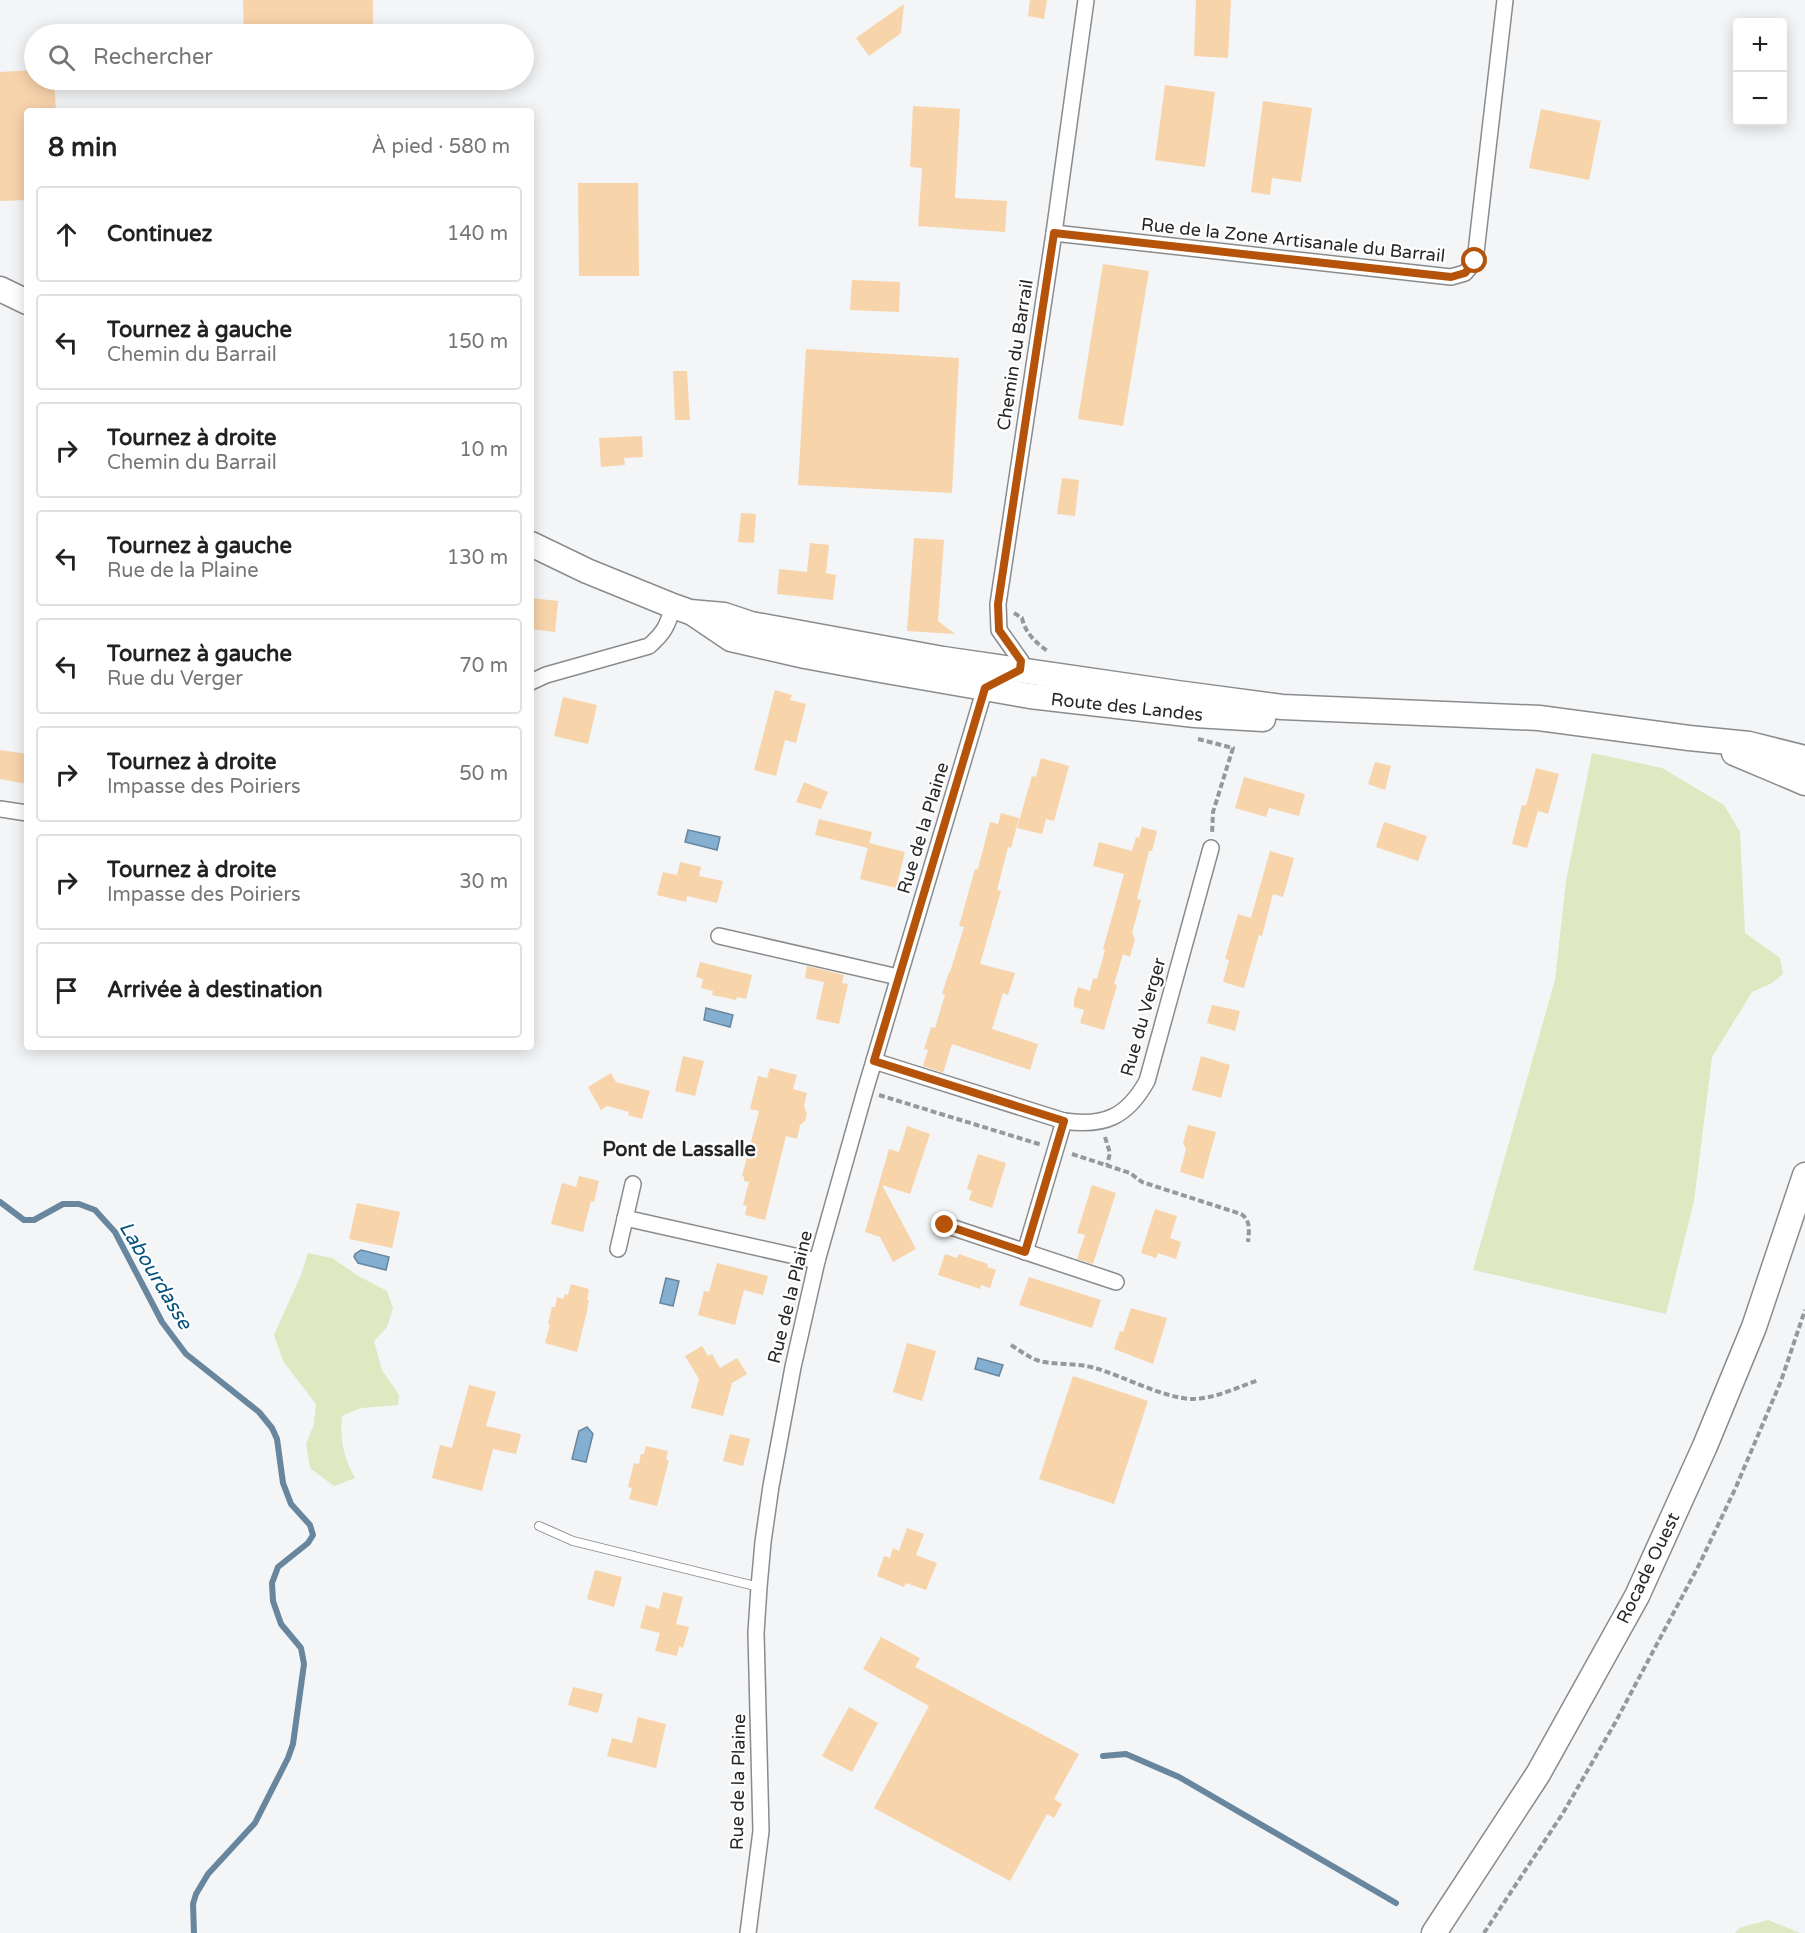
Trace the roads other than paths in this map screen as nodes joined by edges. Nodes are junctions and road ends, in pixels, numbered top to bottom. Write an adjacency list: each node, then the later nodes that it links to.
1 (1086, 0): 3 (street, Chemin du Barrail)
2 (1505, 0): 3 (street, Rue de la Zone Artisanale du Barrail)
3 (1054, 233): 8 (street, Chemin du Barrail)
4 (0, 289): 5 (main road)
5 (24, 301)
6 (534, 545): 7 (main road)
7 (682, 609): 8 (main road, Route des Landes); 9 (street); 10 (main road, Route des Landes)
8 (1020, 670): 10 (street); 11 (main road, Route des Landes)
9 (534, 681)
10 (985, 688): 11 (main road, Route des Landes); 19 (street, Rue de la Plaine)
11 (1578, 725): 12 (main road, Route des Landes)
12 (1689, 738): 13 (main road, Route des Landes); 14 (main road, Route des Landes)
13 (1805, 758)
14 (1805, 783)
15 (0, 809): 16 (street)
16 (24, 813)
17 (1211, 848): 21 (street, Rue du Verger)
18 (719, 936): 19 (street)
19 (898, 977): 20 (street, Rue de la Plaine)
20 (874, 1061): 21 (street, Rue du Verger); 28 (street, Rue de la Plaine)
21 (1064, 1121): 27 (street)
22 (1805, 1175): 33 (main road, Rocade Ouest)
23 (633, 1184): 24 (street)
24 (625, 1218): 26 (street); 28 (street)
25 (945, 1225): 27 (street)
26 (618, 1249)
27 (1025, 1252): 29 (street)
28 (817, 1261): 31 (street, Rue de la Plaine)
29 (1116, 1282)
30 (539, 1526): 31 (lane)
31 (759, 1587): 32 (street, Rue de la Plaine)
32 (748, 1933)
33 (1434, 1933)

